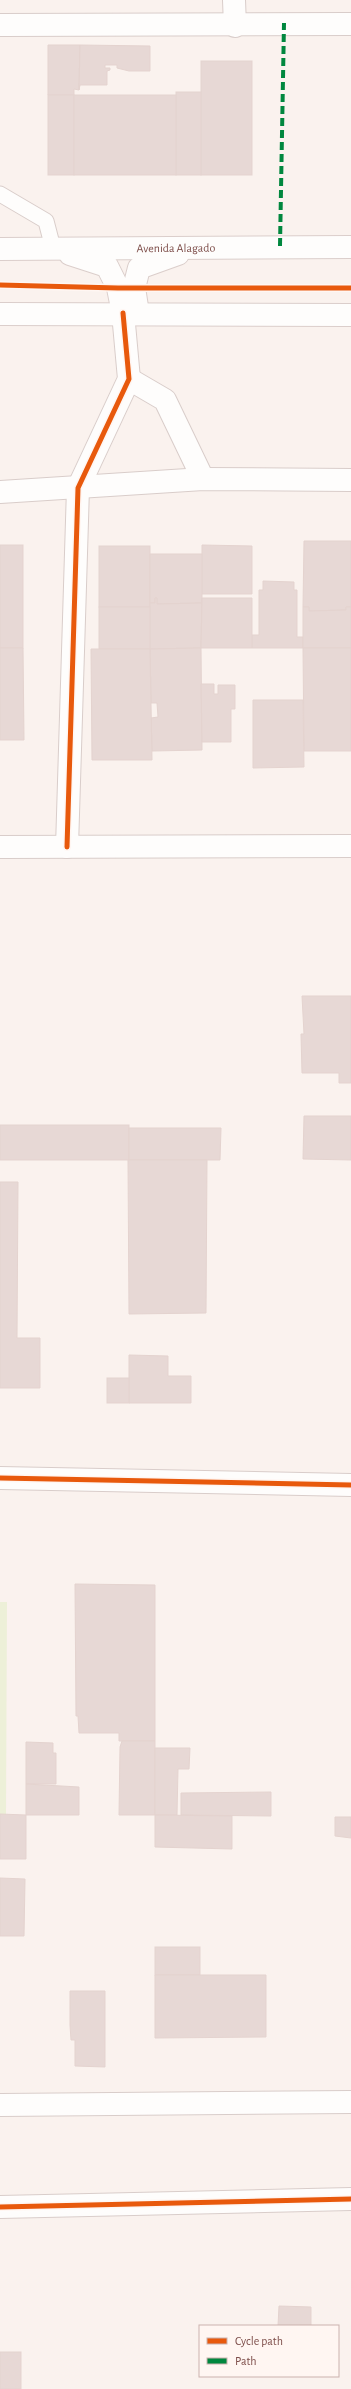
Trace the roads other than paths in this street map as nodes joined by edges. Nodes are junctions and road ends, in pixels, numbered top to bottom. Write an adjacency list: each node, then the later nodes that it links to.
1 (234, 0): 4 (street)
2 (351, 24): 4 (street)
3 (0, 25): 4 (street)
4 (234, 26)
5 (0, 194): 7 (lane)
6 (351, 247): 9 (street, Avenida Alagado)
7 (53, 248): 8 (street, Avenida Alagado); 9 (street, Avenida Alagado); 10 (street)
8 (0, 249)
9 (194, 249): 10 (street)
10 (131, 313): 11 (street); 12 (street); 13 (street)
11 (0, 314)
12 (351, 315)
13 (129, 379): 14 (street); 16 (street)
14 (203, 479): 15 (street); 16 (street)
15 (351, 480)
16 (78, 488): 17 (street); 20 (street)
17 (0, 492)
18 (351, 846): 20 (street)
19 (0, 847): 20 (street)
20 (67, 847)
21 (0, 1478): 22 (street)
22 (351, 1485)
23 (351, 2102): 24 (street)
24 (0, 2105)
25 (351, 2199): 26 (street)
26 (0, 2207)

